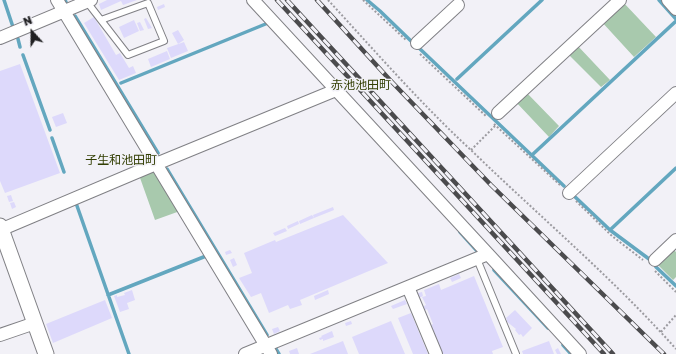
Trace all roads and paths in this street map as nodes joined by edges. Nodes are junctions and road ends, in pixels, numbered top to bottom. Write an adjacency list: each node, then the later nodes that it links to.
1 (57, 0): 10 (street)
2 (253, 0): 14 (street)
3 (328, 0): 18 (path)
4 (363, 0): 13 (path)
5 (620, 0): 16 (street)
6 (668, 0): 9 (street)
7 (89, 1): 10 (street); 11 (lane)
8 (459, 2): 13 (street)
9 (676, 9)
10 (64, 12): 12 (street); 19 (street)
11 (101, 20): 11 (lane)
12 (0, 38)
13 (415, 46): 17 (path)
14 (336, 90): 19 (street); 23 (street)
15 (676, 93): 20 (street)
16 (498, 113)
17 (496, 126): 18 (path); 20 (path)
18 (471, 150): 30 (path)
19 (156, 164): 21 (street); 33 (street)
20 (569, 193): 25 (path)
21 (0, 229): 29 (street)
22 (675, 245): 25 (street)
23 (488, 254): 24 (street); 38 (street)
24 (477, 259): 26 (street); 37 (lane)
25 (652, 264): 27 (path)
26 (408, 287): 33 (street); 36 (street)
27 (676, 292)
28 (676, 315): 30 (path)
29 (35, 323): 31 (street); 34 (street)
30 (660, 332): 32 (path)
31 (0, 335)
32 (676, 349)
33 (268, 350): 35 (street)
34 (46, 354)
35 (245, 354)
36 (436, 354)
37 (516, 354)
38 (580, 354)

